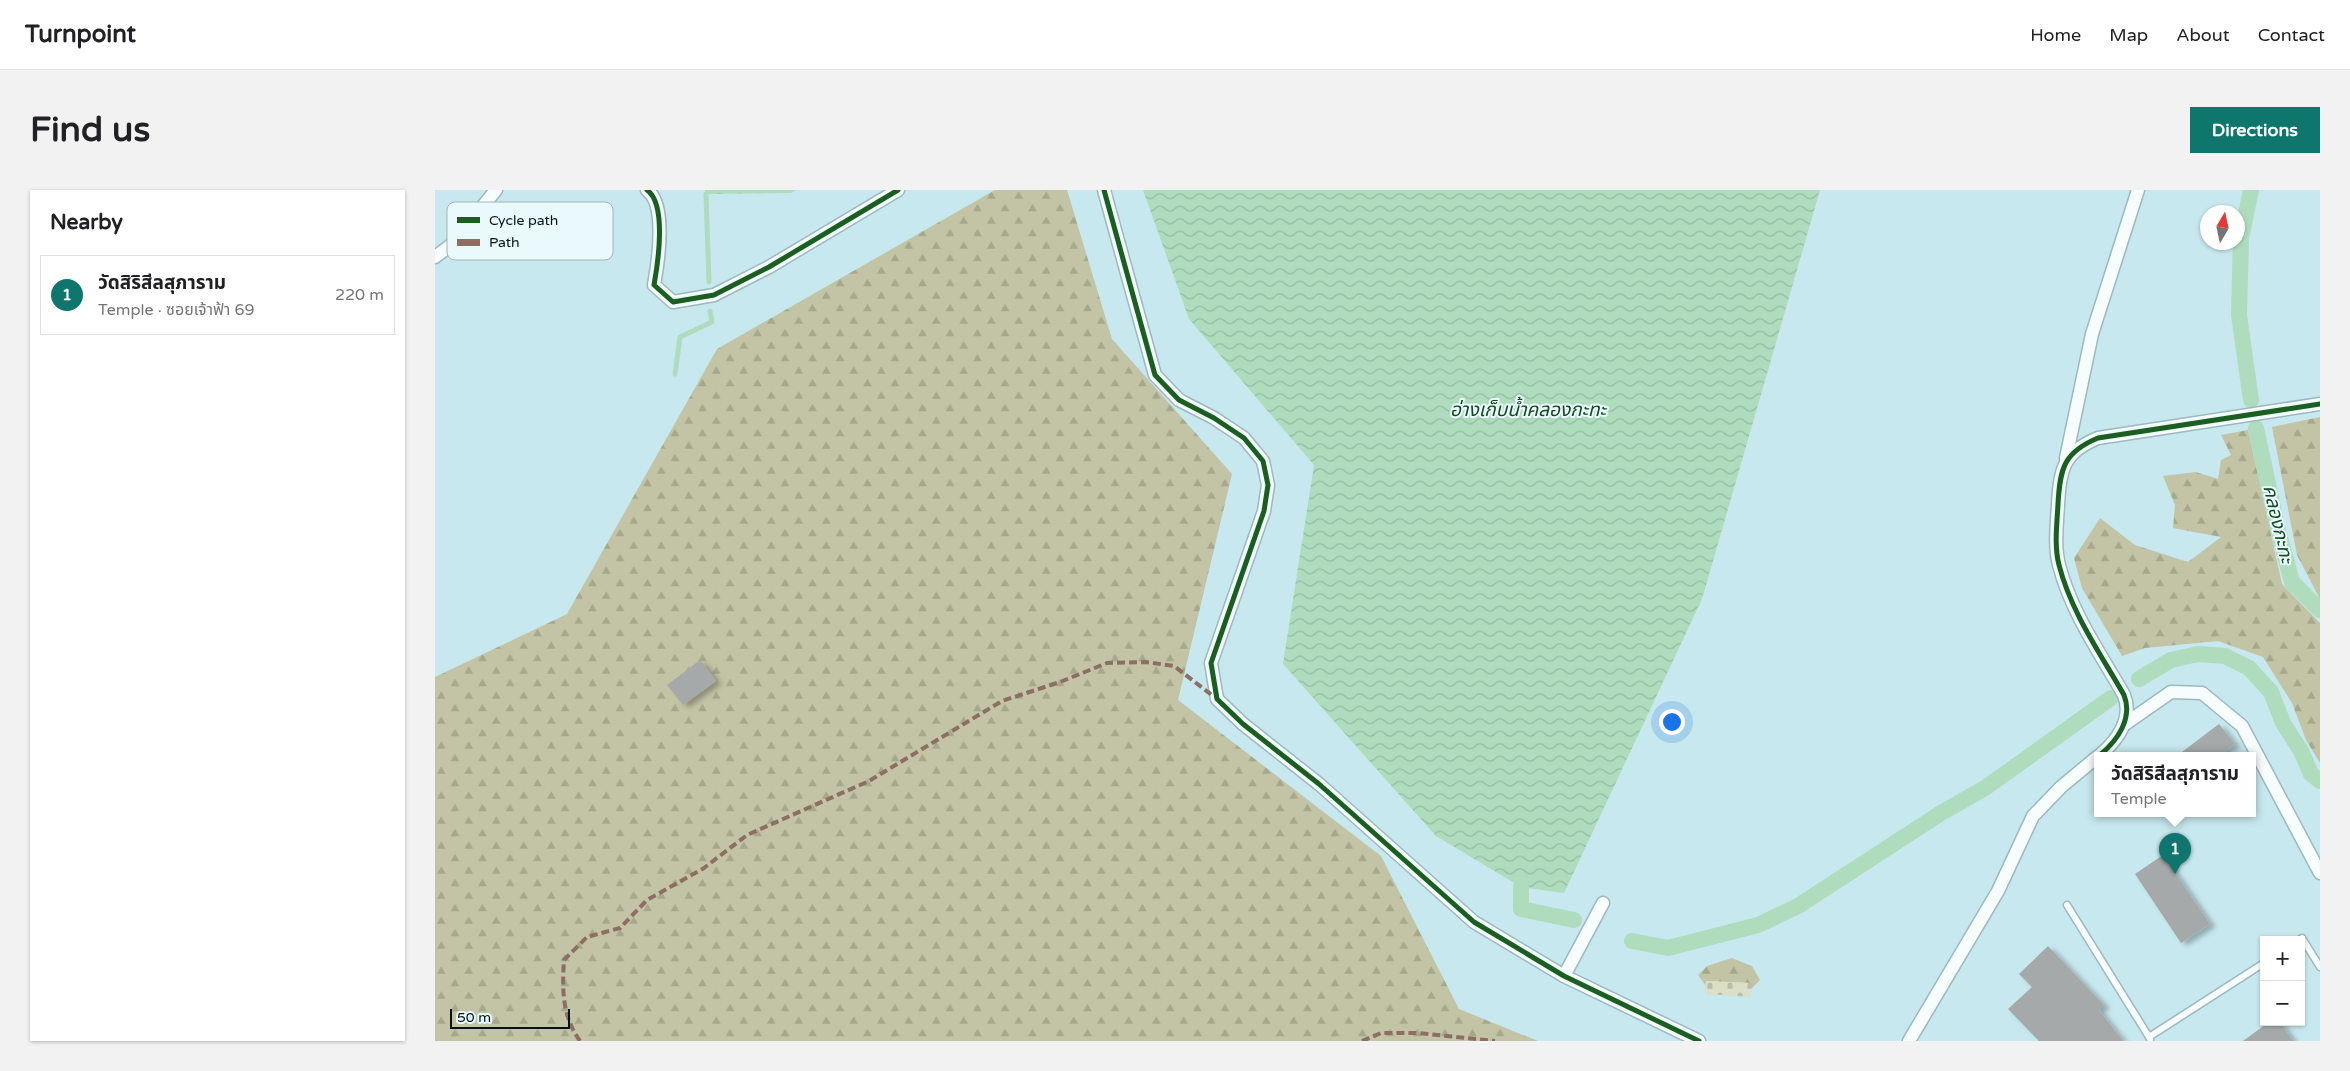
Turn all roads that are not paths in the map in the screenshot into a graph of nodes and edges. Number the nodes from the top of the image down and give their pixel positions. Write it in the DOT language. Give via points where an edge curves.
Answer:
graph roads {
  1 [pos="496,190"];
  2 [pos="647,190"];
  3 [pos="898,190"];
  4 [pos="1104,190"];
  5 [pos="2138,190"];
  6 [pos="486,202"];
  7 [pos="447,248"];
  8 [pos="435,257"];
  9 [pos="2320,404"];
  10 [pos="2066,461"];
  11 [pos="2125,724"];
  12 [pos="2102,752"];
  13 [pos="2256,752"];
  14 [pos="2256,752"];
  15 [pos="2094,760"];
  16 [pos="2320,873"];
  17 [pos="1603,903"];
  18 [pos="2067,905"];
  19 [pos="2305,943"];
  20 [pos="2260,966"];
  21 [pos="2320,967"];
  22 [pos="1564,976"];
  23 [pos="2150,1039"];
  24 [pos="1699,1041"];
  25 [pos="1909,1041"];
  1 -- 6 [label="street"];
  2 -- 3 [label="street" via="652,194 658,213 659,254 654,285 673,302 715,295 769,267"];
  4 -- 22 [label="street" via="1155,375 1179,400 1244,438 1263,461 1268,485 1264,511 1211,663 1217,699 1243,724 1319,784 1474,922"];
  5 -- 10 [label="street" via="2092,334"];
  7 -- 8 [label="street"];
  9 -- 10 [label="street" via="2098,438 2079,446"];
  10 -- 11 [label="street" via="2059,490 2056,539 2059,564 2079,619 2124,695 2128,706"];
  11 -- 12 [label="street"];
  11 -- 14 [label="street" via="2171,692 2202,693 2242,726"];
  13 -- 16 [label="street"];
  15 -- 25 [label="street" via="2033,816 1998,891"];
  17 -- 22 [label="street"];
  18 -- 23 [label="lane"];
  19 -- 21 [label="lane"];
  20 -- 23 [label="lane"];
  22 -- 24 [label="street"];
}
